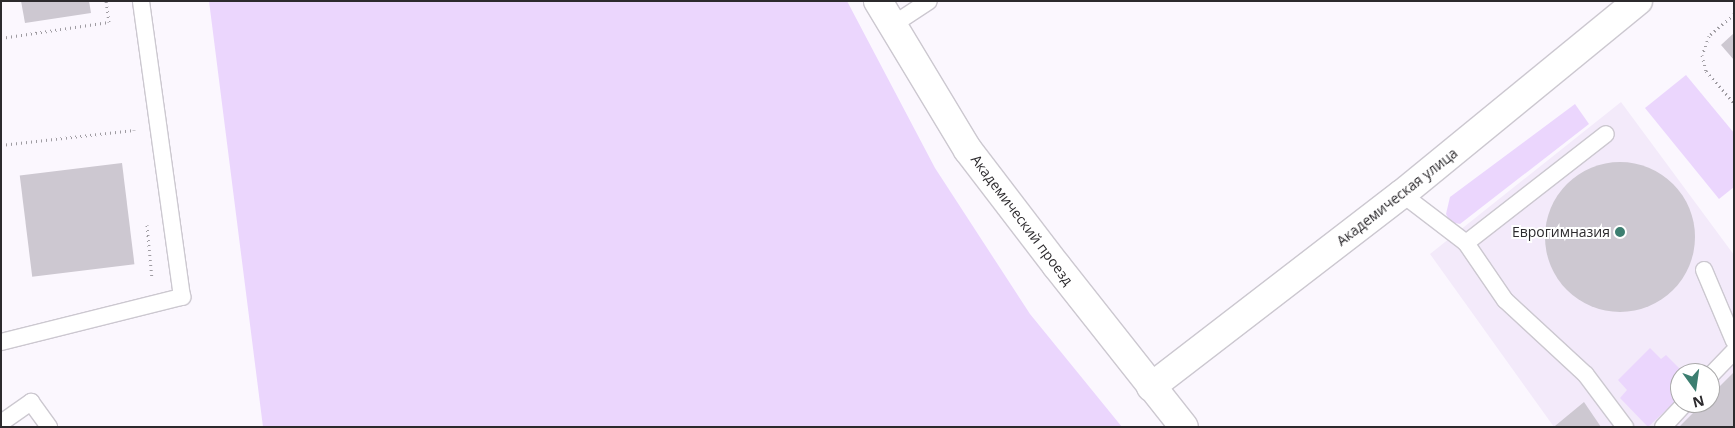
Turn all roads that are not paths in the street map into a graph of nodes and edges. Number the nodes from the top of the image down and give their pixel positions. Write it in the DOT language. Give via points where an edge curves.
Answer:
graph roads {
  1 [pos="141,1"];
  2 [pos="878,1"];
  3 [pos="930,1"];
  4 [pos="1638,1"];
  5 [pos="892,26"];
  6 [pos="1606,134"];
  7 [pos="1402,194"];
  8 [pos="1466,243"];
  9 [pos="1704,270"];
  10 [pos="1734,341"];
  11 [pos="1,342"];
  12 [pos="1734,351"];
  13 [pos="1720,366"];
  14 [pos="1152,387"];
  15 [pos="1676,413"];
  16 [pos="1,423"];
  17 [pos="49,427"];
  18 [pos="1184,427"];
  19 [pos="1625,427"];
  20 [pos="1664,427"];
  1 -- 11 [label="lane" via="182,297"];
  2 -- 5 [label="street, Академический проезд"];
  3 -- 5 [label="lane"];
  4 -- 7 [label="street, Академическая улица"];
  5 -- 14 [label="street, Академический проезд" via="968,150"];
  6 -- 8 [label="lane"];
  7 -- 8 [label="lane"];
  7 -- 14 [label="street, Академическая улица"];
  8 -- 19 [label="lane" via="1505,300 1586,376"];
  9 -- 10 [label="lane"];
  12 -- 13 [label="lane"];
  14 -- 18 [label="street, Академический проезд"];
  15 -- 20 [label="lane"];
  16 -- 17 [label="lane" via="31,402"];
}
